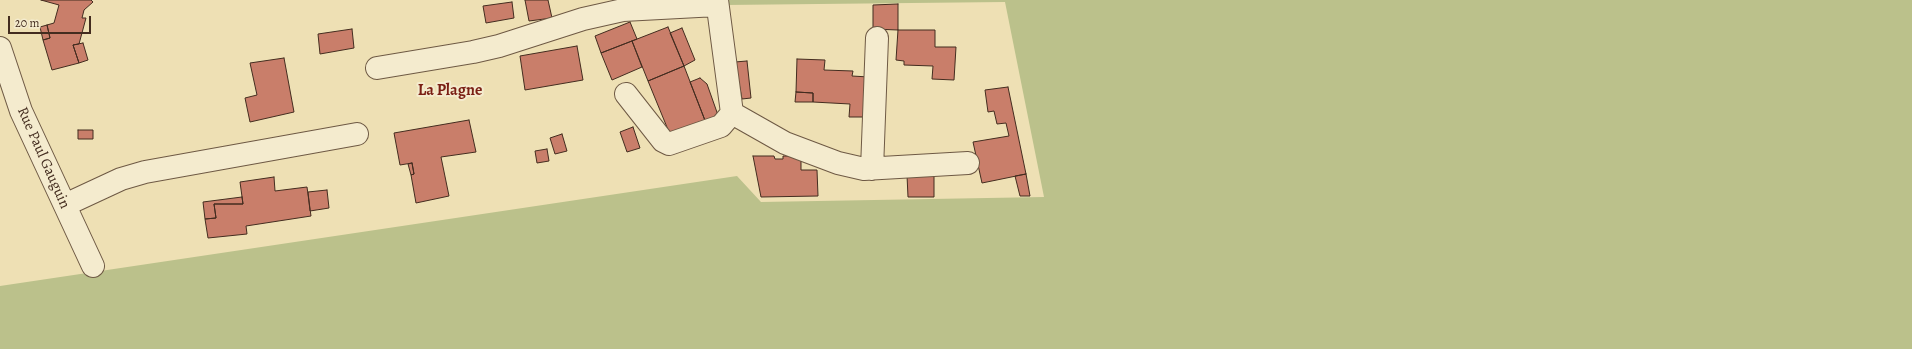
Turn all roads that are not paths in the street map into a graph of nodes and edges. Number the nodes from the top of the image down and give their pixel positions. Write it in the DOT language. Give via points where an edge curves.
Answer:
graph roads {
  1 [pos="717,2"];
  2 [pos="878,38"];
  3 [pos="0,48"];
  4 [pos="377,68"];
  5 [pos="626,94"];
  6 [pos="732,114"];
  7 [pos="357,134"];
  8 [pos="968,163"];
  9 [pos="872,169"];
  10 [pos="65,205"];
  11 [pos="93,266"];
  1 -- 4 [label="street" via="633,8 583,19 499,46"];
  1 -- 6 [label="street"];
  2 -- 9 [label="street"];
  3 -- 10 [label="street, Rue Paul Gauguin" via="21,111"];
  5 -- 6 [label="street" via="669,144 721,126"];
  6 -- 9 [label="street" via="814,156"];
  7 -- 10 [label="street" via="145,172 121,179"];
  8 -- 9 [label="street"];
  10 -- 11 [label="street, Rue Paul Gauguin"];
}
